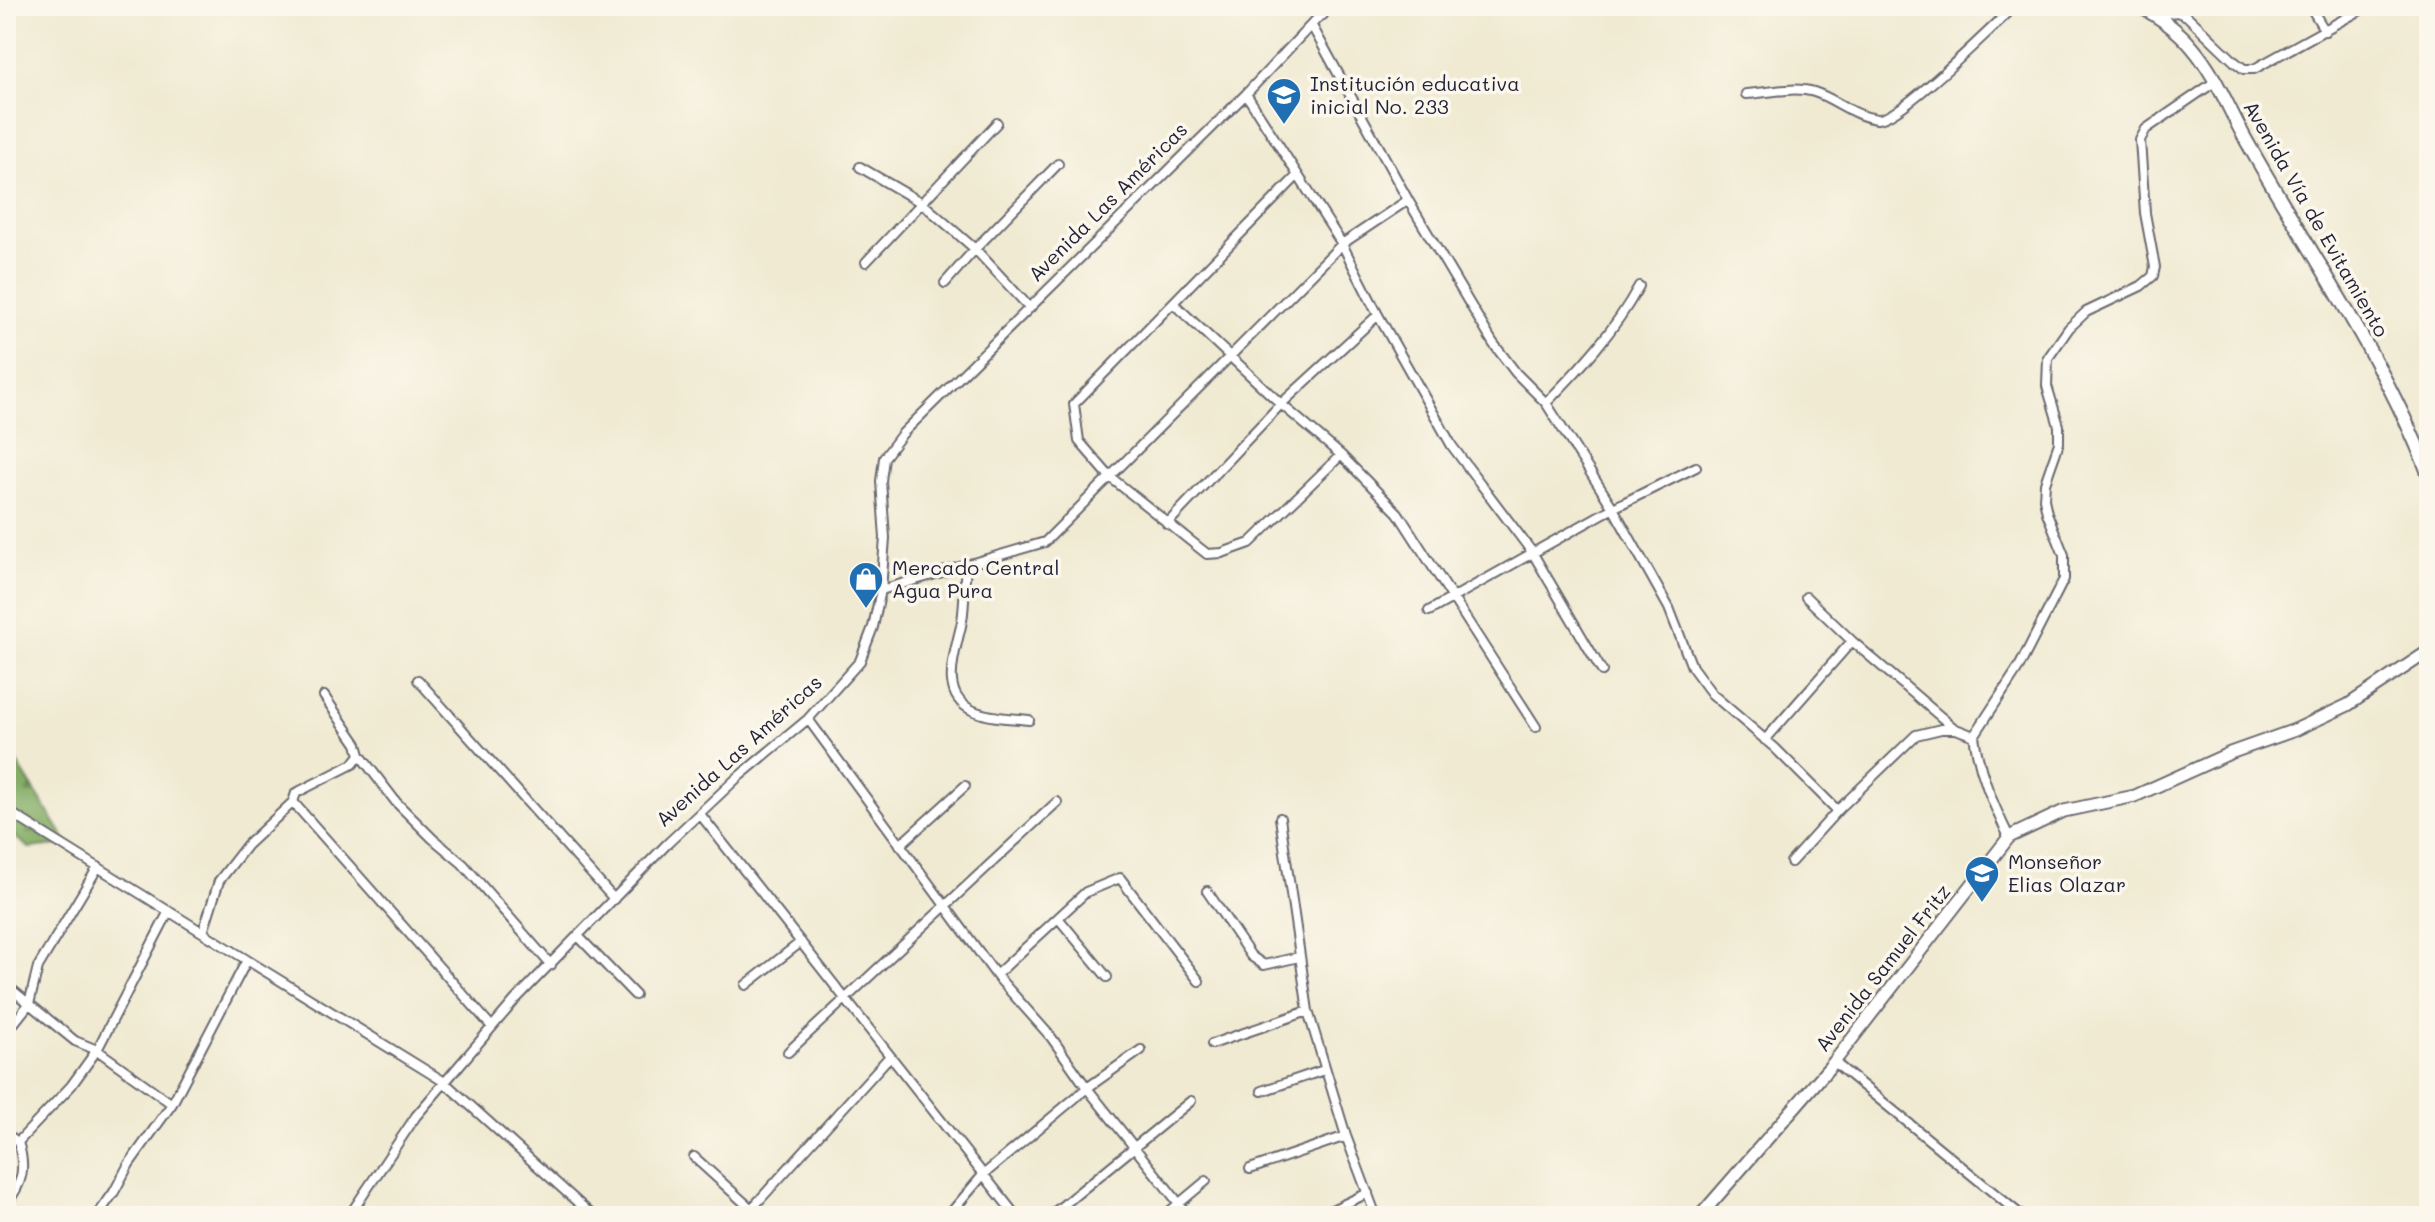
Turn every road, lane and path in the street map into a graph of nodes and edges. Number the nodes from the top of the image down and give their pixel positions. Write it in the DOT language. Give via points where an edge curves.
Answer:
graph roads {
  1 [pos="1305,6"];
  2 [pos="1329,6"];
  3 [pos="2015,6"];
  4 [pos="2139,6"];
  5 [pos="2310,6"];
  6 [pos="2368,6"];
  7 [pos="1323,15"];
  8 [pos="2156,15"];
  9 [pos="1312,26"];
  10 [pos="2325,31"];
  11 [pos="2216,81"];
  12 [pos="1246,94"];
  13 [pos="1746,94"];
  14 [pos="997,123"];
  15 [pos="1058,164"];
  16 [pos="860,167"];
  17 [pos="1297,176"];
  18 [pos="1408,200"];
  19 [pos="922,203"];
  20 [pos="1342,244"];
  21 [pos="975,249"];
  22 [pos="866,262"];
  23 [pos="945,283"];
  24 [pos="1639,286"];
  25 [pos="1173,303"];
  26 [pos="1030,308"];
  27 [pos="1378,315"];
  28 [pos="1230,357"];
  29 [pos="1546,403"];
  30 [pos="1281,404"];
  31 [pos="1341,455"];
  32 [pos="1696,467"];
  33 [pos="2429,474"];
  34 [pos="1110,477"];
  35 [pos="1613,508"];
  36 [pos="1167,524"];
  37 [pos="1532,552"];
  38 [pos="966,565"];
  39 [pos="881,590"];
  40 [pos="1452,597"];
  41 [pos="1806,597"];
  42 [pos="1429,611"];
  43 [pos="1852,641"];
  44 [pos="2429,651"];
  45 [pos="1602,671"];
  46 [pos="418,680"];
  47 [pos="324,696"];
  48 [pos="808,719"];
  49 [pos="1029,720"];
  50 [pos="1536,727"];
  51 [pos="1956,729"];
  52 [pos="1974,736"];
  53 [pos="1765,740"];
  54 [pos="360,755"];
  55 [pos="965,786"];
  56 [pos="293,802"];
  57 [pos="1057,802"];
  58 [pos="1839,809"];
  59 [pos="6,810"];
  60 [pos="700,814"];
  61 [pos="1280,818"];
  62 [pos="2009,837"];
  63 [pos="900,845"];
  64 [pos="1791,862"];
  65 [pos="98,867"];
  66 [pos="1207,891"];
  67 [pos="614,899"];
  68 [pos="945,906"];
  69 [pos="169,911"];
  70 [pos="1059,919"];
  71 [pos="203,932"];
  72 [pos="578,936"];
  73 [pos="801,942"];
  74 [pos="1299,957"];
  75 [pos="247,960"];
  76 [pos="551,965"];
  77 [pos="996,975"];
  78 [pos="1107,977"];
  79 [pos="1199,981"];
  80 [pos="6,985"];
  81 [pos="746,985"];
  82 [pos="635,995"];
  83 [pos="845,997"];
  84 [pos="29,1004"];
  85 [pos="1308,1011"];
  86 [pos="492,1027"];
  87 [pos="6,1033"];
  88 [pos="1212,1044"];
  89 [pos="97,1050"];
  90 [pos="1141,1050"];
  91 [pos="788,1052"];
  92 [pos="890,1056"];
  93 [pos="1834,1062"];
  94 [pos="1324,1070"];
  95 [pos="443,1081"];
  96 [pos="1087,1088"];
  97 [pos="1262,1091"];
  98 [pos="1191,1101"];
  99 [pos="172,1104"];
  100 [pos="6,1134"];
  101 [pos="1346,1136"];
  102 [pos="18,1142"];
  103 [pos="1134,1147"];
  104 [pos="694,1157"];
  105 [pos="1250,1169"];
  106 [pos="983,1175"];
  107 [pos="1206,1181"];
  108 [pos="1368,1193"];
  109 [pos="6,1204"];
  110 [pos="1179,1204"];
  111 [pos="752,1214"];
  112 [pos="97,1216"];
  113 [pos="349,1216"];
  114 [pos="593,1216"];
  115 [pos="948,1216"];
  116 [pos="1016,1216"];
  117 [pos="1050,1216"];
  118 [pos="1164,1216"];
  119 [pos="1189,1216"];
  120 [pos="1319,1216"];
  121 [pos="1376,1216"];
  122 [pos="1700,1216"];
  123 [pos="2022,1216"];
  1 -- 7 [label="street"];
  2 -- 7 [label="street, Avenida Las Américas"];
  3 -- 13 [label="street" via="1912,101 1881,120 1858,115 1811,91"];
  4 -- 8 [label="main road, Avenida Vía de Evitamiento"];
  5 -- 10 [label="street"];
  6 -- 10 [label="street"];
  7 -- 9 [label="street, Avenida Las Américas"];
  8 -- 10 [label="street" via="2187,16 2244,69 2254,69"];
  8 -- 11 [label="main road, Avenida Vía de Evitamiento" via="2192,46"];
  9 -- 12 [label="street, Avenida Las Américas"];
  9 -- 18 [label="street"];
  11 -- 33 [label="main road, Avenida Vía de Evitamiento" via="2403,411"];
  11 -- 52 [label="street" via="2146,129 2140,140 2153,276 2086,312 2048,358 2047,386 2059,443 2044,499 2064,555 2064,579 2019,667"];
  12 -- 17 [label="street"];
  12 -- 26 [label="street, Avenida Las Américas"];
  14 -- 19 [label="street"];
  15 -- 21 [label="street"];
  16 -- 19 [label="street"];
  17 -- 20 [label="street"];
  17 -- 25 [label="street"];
  18 -- 20 [label="street"];
  18 -- 29 [label="street" via="1493,343"];
  19 -- 21 [label="street"];
  19 -- 22 [label="street"];
  20 -- 27 [label="street"];
  20 -- 28 [label="street"];
  21 -- 23 [label="street"];
  21 -- 26 [label="street"];
  24 -- 29 [label="street" via="1598,348"];
  25 -- 28 [label="street"];
  25 -- 34 [label="street" via="1074,404 1079,441"];
  26 -- 39 [label="street, Avenida Las Américas" via="884,458"];
  27 -- 30 [label="street"];
  27 -- 37 [label="street" via="1452,446"];
  28 -- 30 [label="street"];
  28 -- 34 [label="street"];
  29 -- 35 [label="street"];
  30 -- 31 [label="street"];
  30 -- 36 [label="street"];
  31 -- 36 [label="street" via="1244,546 1207,554"];
  31 -- 40 [label="street" via="1398,513"];
  32 -- 35 [label="street"];
  34 -- 36 [label="street"];
  34 -- 38 [label="street" via="1045,542"];
  35 -- 37 [label="street"];
  35 -- 53 [label="street" via="1669,608 1692,667 1712,694"];
  37 -- 40 [label="street"];
  37 -- 45 [label="street"];
  38 -- 39 [label="street"];
  38 -- 49 [label="street" via="962,622 952,659 957,695 971,710"];
  39 -- 48 [label="street, Avenida Las Américas" via="860,661"];
  40 -- 42 [label="street"];
  40 -- 50 [label="street"];
  41 -- 43 [label="street"];
  43 -- 51 [label="street"];
  43 -- 53 [label="street"];
  44 -- 62 [label="street, Avenida Samuel Fritz" via="2348,705 2295,730 2135,796 2064,811"];
  46 -- 67 [label="street"];
  47 -- 54 [label="street"];
  48 -- 60 [label="street, Avenida Las Américas"];
  48 -- 63 [label="street"];
  51 -- 52 [label="street"];
  51 -- 58 [label="street" via="1916,735"];
  52 -- 62 [label="street" via="1978,763"];
  53 -- 58 [label="street"];
  54 -- 56 [label="street" via="353,764 296,793"];
  54 -- 76 [label="street" via="396,802 463,864"];
  55 -- 63 [label="street"];
  56 -- 71 [label="street" via="247,845 219,881"];
  56 -- 86 [label="street"];
  57 -- 68 [label="street"];
  58 -- 64 [label="street"];
  59 -- 65 [label="street"];
  60 -- 67 [label="street, Avenida Las Américas"];
  60 -- 73 [label="street"];
  61 -- 74 [label="street"];
  62 -- 93 [label="street, Avenida Samuel Fritz"];
  63 -- 68 [label="street"];
  65 -- 69 [label="street"];
  65 -- 84 [label="street" via="38,967"];
  66 -- 74 [label="street" via="1251,956 1264,965"];
  67 -- 72 [label="street, Avenida Las Américas"];
  68 -- 77 [label="street"];
  68 -- 83 [label="street"];
  69 -- 71 [label="street"];
  69 -- 89 [label="street"];
  70 -- 77 [label="street"];
  70 -- 78 [label="street"];
  70 -- 79 [label="street" via="1086,892 1120,878"];
  71 -- 75 [label="street"];
  72 -- 76 [label="street, Avenida Las Américas"];
  72 -- 82 [label="street"];
  73 -- 81 [label="street"];
  73 -- 83 [label="street"];
  74 -- 85 [label="street"];
  75 -- 95 [label="street"];
  75 -- 99 [label="street"];
  76 -- 86 [label="street, Avenida Las Américas"];
  77 -- 96 [label="street"];
  80 -- 84 [label="street"];
  83 -- 91 [label="street"];
  83 -- 92 [label="street"];
  84 -- 87 [label="street"];
  84 -- 89 [label="street" via="75,1041"];
  85 -- 88 [label="street"];
  85 -- 94 [label="street"];
  86 -- 95 [label="street, Avenida Las Américas"];
  89 -- 99 [label="street"];
  89 -- 102 [label="street"];
  90 -- 96 [label="street"];
  92 -- 106 [label="street"];
  92 -- 111 [label="street"];
  93 -- 122 [label="street, Avenida Samuel Fritz"];
  93 -- 123 [label="street"];
  94 -- 97 [label="street"];
  94 -- 101 [label="street"];
  95 -- 113 [label="street, Avenida Las Américas"];
  95 -- 114 [label="street"];
  96 -- 103 [label="street"];
  96 -- 106 [label="street"];
  98 -- 103 [label="street"];
  99 -- 112 [label="street"];
  100 -- 102 [label="street"];
  101 -- 105 [label="street"];
  101 -- 108 [label="street"];
  102 -- 109 [label="street" via="24,1173"];
  103 -- 110 [label="street"];
  103 -- 117 [label="street"];
  104 -- 111 [label="street"];
  106 -- 115 [label="street"];
  106 -- 116 [label="street"];
  107 -- 110 [label="street"];
  108 -- 120 [label="street"];
  108 -- 121 [label="street"];
  110 -- 118 [label="street"];
  110 -- 119 [label="street"];
}
